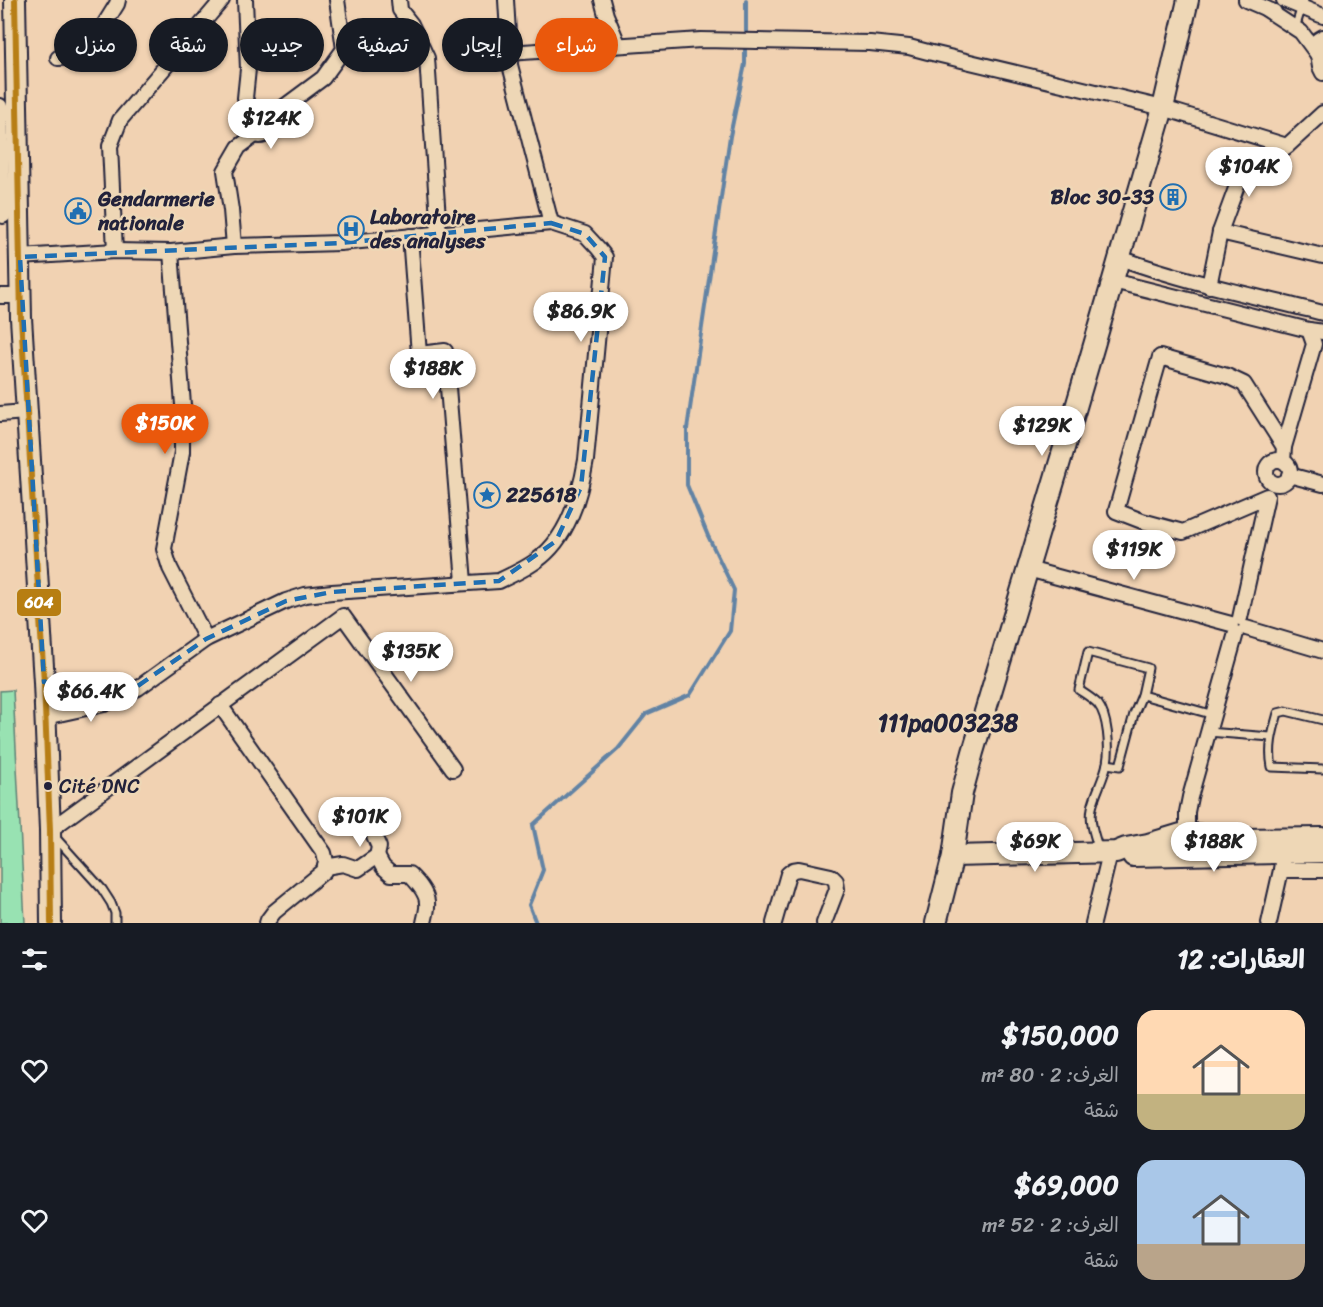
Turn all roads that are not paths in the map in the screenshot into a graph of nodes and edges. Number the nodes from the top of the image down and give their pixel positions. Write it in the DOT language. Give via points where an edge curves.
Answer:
graph roads {
  1 [pos="15,0"];
  2 [pos="118,0"];
  3 [pos="222,0"];
  4 [pos="244,0"];
  5 [pos="337,0"];
  6 [pos="399,0"];
  7 [pos="506,0"];
  8 [pos="602,0"];
  9 [pos="1188,0"];
  10 [pos="1245,0"];
  11 [pos="1284,0"];
  12 [pos="1303,4"];
  13 [pos="1266,9"];
  14 [pos="1323,16"];
  15 [pos="108,18"];
  16 [pos="507,18"];
  17 [pos="607,18"];
  18 [pos="1297,22"];
  19 [pos="1323,35"];
  20 [pos="618,44"];
  21 [pos="1318,55"];
  22 [pos="512,72"];
  23 [pos="1323,73"];
  24 [pos="0,106"];
  25 [pos="1163,108"];
  26 [pos="1323,113"];
  27 [pos="258,126"];
  28 [pos="1287,146"];
  29 [pos="7,216"];
  30 [pos="551,223"];
  31 [pos="1220,232"];
  32 [pos="439,233"];
  33 [pos="410,237"];
  34 [pos="234,246"];
  35 [pos="115,252"];
  36 [pos="171,252"];
  37 [pos="1323,256"];
  38 [pos="20,257"];
  39 [pos="1120,258"];
  40 [pos="1113,281"];
  41 [pos="1209,286"];
  42 [pos="0,296"];
  43 [pos="21,296"];
  44 [pos="1323,313"];
  45 [pos="1316,331"];
  46 [pos="26,412"];
  47 [pos="0,414"];
  48 [pos="1284,454"];
  49 [pos="1289,475"];
  50 [pos="1273,483"];
  51 [pos="1323,484"];
  52 [pos="1267,496"];
  53 [pos="1028,569"];
  54 [pos="464,582"];
  55 [pos="1238,626"];
  56 [pos="206,639"];
  57 [pos="1323,651"];
  58 [pos="44,682"];
  59 [pos="126,694"];
  60 [pos="1142,695"];
  61 [pos="220,705"];
  62 [pos="1214,715"];
  63 [pos="45,717"];
  64 [pos="1323,720"];
  65 [pos="1209,732"];
  66 [pos="1271,736"];
  67 [pos="1107,764"];
  68 [pos="453,769"];
  69 [pos="1323,769"];
  70 [pos="378,819"];
  71 [pos="50,830"];
  72 [pos="1323,838"];
  73 [pos="1181,840"];
  74 [pos="1323,852"];
  75 [pos="1109,853"];
  76 [pos="1283,854"];
  77 [pos="377,856"];
  78 [pos="952,856"];
  79 [pos="325,867"];
  80 [pos="1323,870"];
  81 [pos="51,923"];
  82 [pos="115,923"];
  83 [pos="267,923"];
  84 [pos="424,923"];
  85 [pos="774,923"];
  86 [pos="824,923"];
  87 [pos="936,923"];
  88 [pos="1093,923"];
  89 [pos="1269,923"];
  1 -- 29 [label="street"];
  2 -- 15 [label="street"];
  3 -- 35 [label="street" via="120,120 110,146"];
  4 -- 27 [label="street" via="248,69 245,98"];
  5 -- 27 [label="street" via="344,49 323,78"];
  6 -- 32 [label="street" via="400,10 427,58"];
  7 -- 16 [label="street"];
  8 -- 17 [label="street"];
  9 -- 25 [label="street"];
  10 -- 13 [label="street"];
  11 -- 12 [label="street"];
  12 -- 14 [label="street"];
  12 -- 18 [label="lane"];
  13 -- 18 [label="street"];
  13 -- 21 [label="street" via="1301,32"];
  18 -- 19 [label="street"];
  19 -- 21 [label="street" via="1318,40"];
  20 -- 25 [label="street" via="701,40 870,43 909,48"];
  21 -- 23 [label="street"];
  22 -- 30 [label="street"];
  24 -- 29 [label="street"];
  25 -- 28 [label="street"];
  25 -- 39 [label="street"];
  26 -- 28 [label="street"];
  27 -- 34 [label="street" via="225,171"];
  28 -- 31 [label="street" via="1238,183"];
  29 -- 38 [label="street"];
  30 -- 32 [label="street"];
  30 -- 54 [label="street" via="585,234 605,257 581,486 569,520 538,560 499,581"];
  31 -- 37 [label="street"];
  31 -- 41 [label="street"];
  32 -- 33 [label="street"];
  33 -- 34 [label="street"];
  33 -- 54 [label="street" via="419,354 445,351"];
  34 -- 36 [label="street"];
  35 -- 36 [label="street"];
  35 -- 38 [label="street"];
  36 -- 56 [label="street" via="183,405 182,452 164,549"];
  38 -- 43 [label="street"];
  39 -- 40 [label="street"];
  39 -- 41 [label="street"];
  40 -- 45 [label="street"];
  40 -- 53 [label="street"];
  41 -- 44 [label="street"];
  42 -- 43 [label="street"];
  43 -- 46 [label="street"];
  45 -- 48 [label="street"];
  46 -- 47 [label="street"];
  46 -- 58 [label="street"];
  48 -- 49 [label="street"];
  48 -- 50 [label="street" via="1266,467 1267,478"];
  48 -- 52 [label="street" via="1244,384 1160,357 1116,511 1183,531"];
  49 -- 50 [label="street" via="1281,484"];
  49 -- 51 [label="street"];
  50 -- 52 [label="street"];
  52 -- 55 [label="street"];
  53 -- 55 [label="street"];
  53 -- 78 [label="street" via="967,773"];
  54 -- 56 [label="street" via="305,595"];
  55 -- 57 [label="street"];
  55 -- 62 [label="street"];
  56 -- 59 [label="street"];
  58 -- 59 [label="street" via="104,687"];
  58 -- 63 [label="street"];
  59 -- 63 [label="street" via="104,704"];
  60 -- 62 [label="lane"];
  60 -- 67 [label="lane" via="1120,766"];
  60 -- 67 [label="lane" via="1148,668 1088,652 1079,690 1099,705 1105,719"];
  61 -- 68 [label="street" via="343,616"];
  61 -- 71 [label="street"];
  61 -- 79 [label="street" via="324,853"];
  62 -- 65 [label="street"];
  63 -- 71 [label="street"];
  64 -- 66 [label="lane" via="1286,711 1278,713"];
  65 -- 66 [label="lane"];
  65 -- 73 [label="street"];
  66 -- 69 [label="lane" via="1272,766"];
  67 -- 75 [label="lane" via="1091,809 1092,824"];
  70 -- 77 [label="street" via="372,831 379,847"];
  71 -- 81 [label="street"];
  71 -- 82 [label="lane" via="102,889 115,913"];
  72 -- 76 [label="street"];
  73 -- 75 [label="street" via="1127,856"];
  73 -- 76 [label="street" via="1240,839"];
  73 -- 76 [label="street" via="1199,844 1197,854"];
  74 -- 76 [label="street"];
  75 -- 78 [label="street"];
  75 -- 88 [label="street"];
  76 -- 80 [label="street"];
  76 -- 89 [label="street"];
  77 -- 79 [label="street" via="358,869 344,864"];
  77 -- 84 [label="street" via="391,874 409,874 417,882 428,902"];
  78 -- 87 [label="street"];
  79 -- 83 [label="street" via="274,912"];
  85 -- 86 [label="street" via="788,874 800,869 831,876 836,881 837,889"];
}
